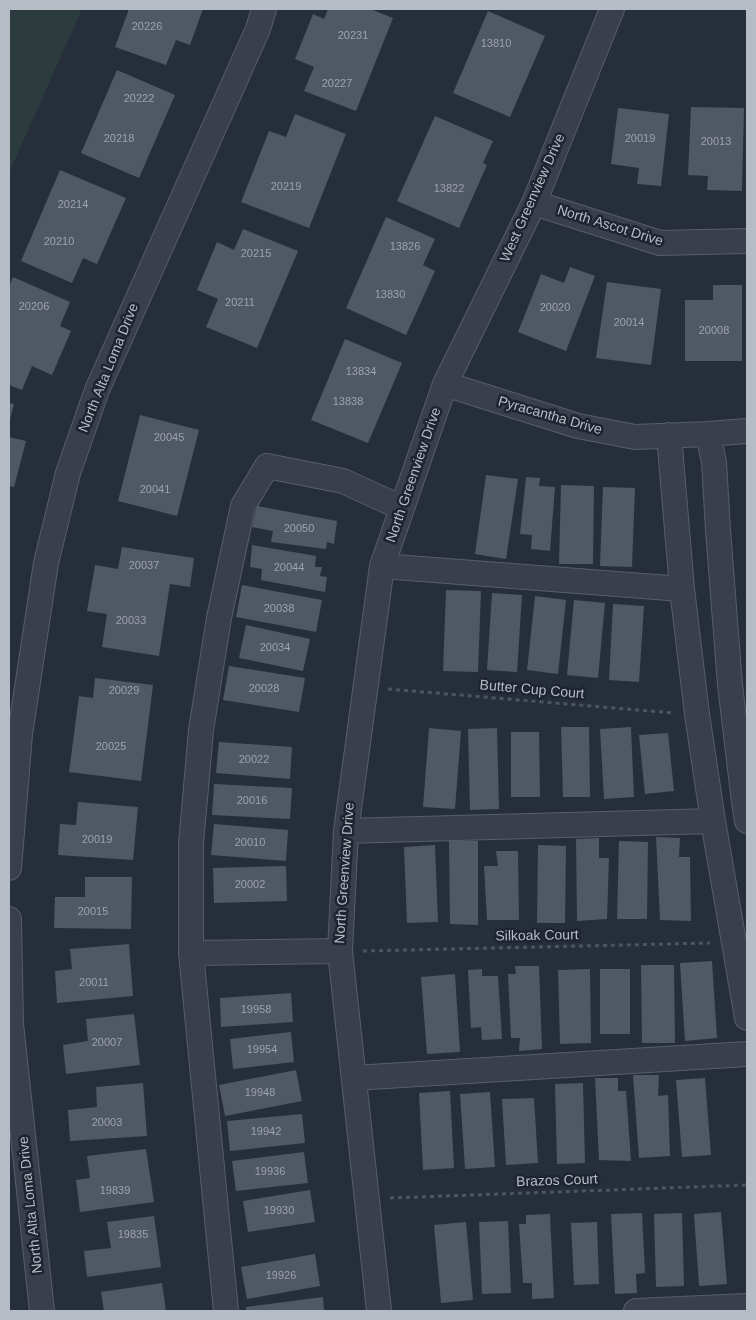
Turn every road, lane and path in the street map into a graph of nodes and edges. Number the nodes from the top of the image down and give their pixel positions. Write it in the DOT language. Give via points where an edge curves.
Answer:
graph roads {
  1 [pos="264,9"];
  2 [pos="612,9"];
  3 [pos="534,203"];
  4 [pos="747,241"];
  5 [pos="445,384"];
  6 [pos="747,431"];
  7 [pos="708,434"];
  8 [pos="669,435"];
  9 [pos="402,508"];
  10 [pos="382,566"];
  11 [pos="682,589"];
  12 [pos="365,687"];
  13 [pos="697,714"];
  14 [pos="714,821"];
  15 [pos="747,821"];
  16 [pos="346,831"];
  17 [pos="9,868"];
  18 [pos="9,919"];
  19 [pos="734,943"];
  20 [pos="340,951"];
  21 [pos="191,953"];
  22 [pos="747,1018"];
  23 [pos="747,1054"];
  24 [pos="354,1078"];
  25 [pos="747,1185"];
  26 [pos="367,1198"];
  27 [pos="747,1306"];
  28 [pos="42,1311"];
  29 [pos="226,1311"];
  30 [pos="379,1311"];
  31 [pos="636,1311"];
  1 -- 17 [label="street, North Alta Loma Drive" via="258,29 97,390 68,473 46,563 20,734"];
  2 -- 3 [label="street, West Greenview Drive"];
  3 -- 4 [label="street, North Ascot Drive" via="660,243"];
  3 -- 5 [label="street, West Greenview Drive"];
  5 -- 8 [label="street, Pyracantha Drive" via="578,426 635,437"];
  5 -- 9 [label="street, North Greenview Drive"];
  6 -- 7 [label="street, Pyracantha Drive"];
  7 -- 8 [label="street, Pyracantha Drive"];
  7 -- 15 [label="street" via="714,462 730,685"];
  8 -- 11 [label="street"];
  9 -- 10 [label="street, North Greenview Drive"];
  9 -- 21 [label="street" via="343,481 267,466 243,506 219,618 201,730 191,844"];
  10 -- 11 [label="street"];
  10 -- 12 [label="street, North Greenview Drive"];
  11 -- 13 [label="street"];
  12 -- 13 [label="path, Butter Cup Court"];
  12 -- 16 [label="street, North Greenview Drive"];
  13 -- 14 [label="street"];
  14 -- 16 [label="street"];
  14 -- 19 [label="street"];
  16 -- 20 [label="street, North Greenview Drive"];
  18 -- 28 [label="street, North Alta Loma Drive" via="11,1024"];
  19 -- 20 [label="path, Silkoak Court"];
  19 -- 22 [label="street"];
  20 -- 21 [label="street"];
  20 -- 24 [label="street, North Greenview Drive"];
  21 -- 29 [label="street"];
  23 -- 24 [label="street"];
  24 -- 26 [label="street, North Greenview Drive"];
  25 -- 26 [label="path, Brazos Court"];
  26 -- 30 [label="street, North Greenview Drive"];
  27 -- 31 [label="street"];
}
